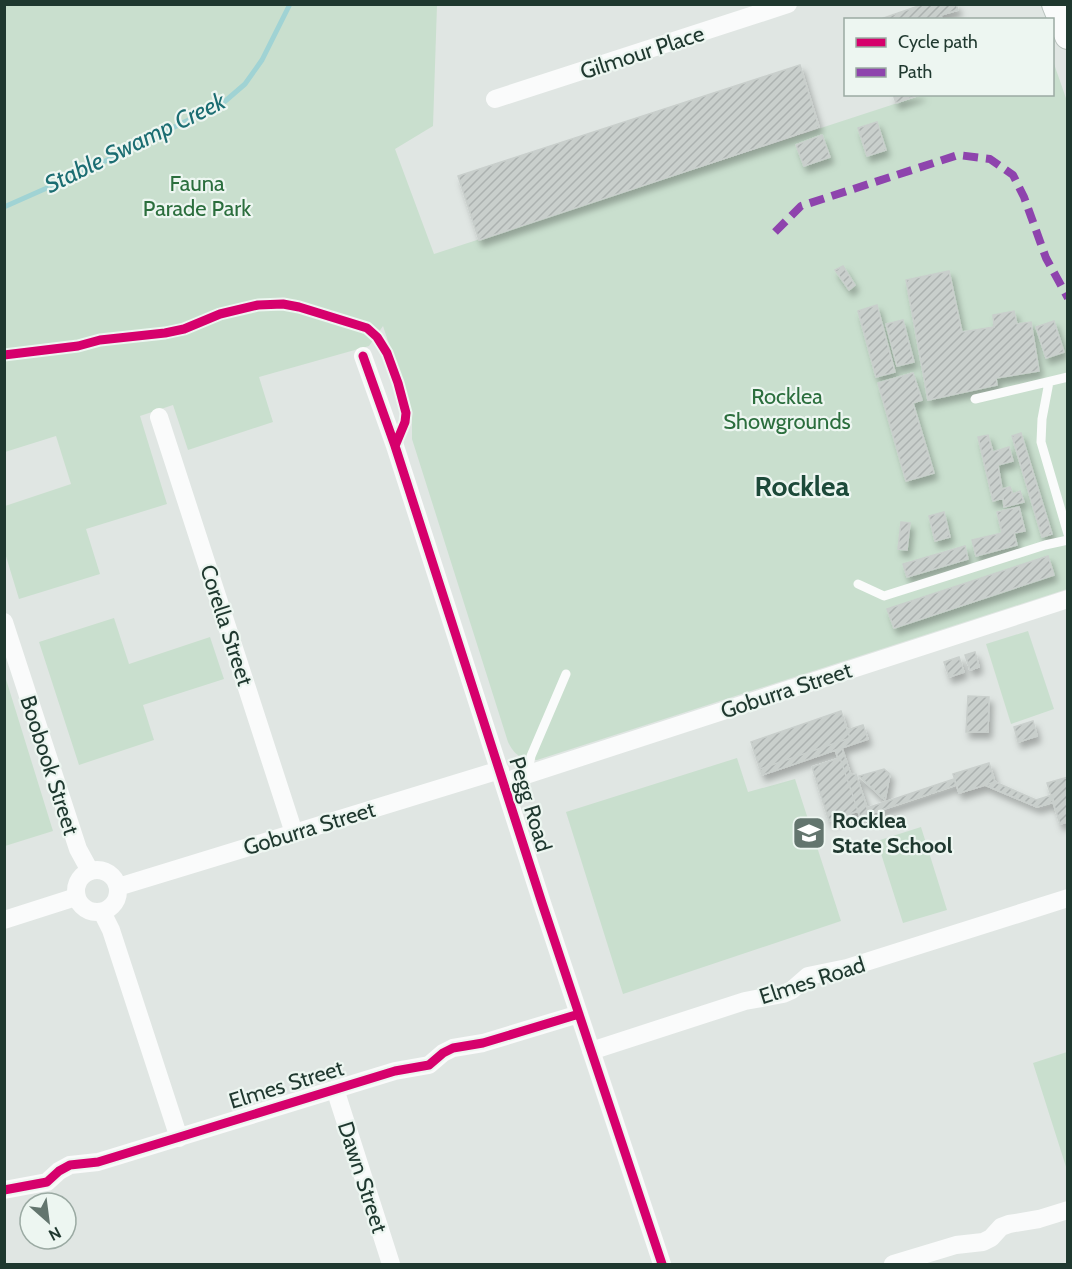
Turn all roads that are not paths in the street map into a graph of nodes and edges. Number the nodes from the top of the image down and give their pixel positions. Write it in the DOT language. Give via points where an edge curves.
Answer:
graph roads {
  1 [pos="788,4"];
  2 [pos="1055,4"];
  3 [pos="1068,36"];
  4 [pos="495,99"];
  5 [pos="363,356"];
  6 [pos="1068,377"];
  7 [pos="1049,382"];
  8 [pos="975,399"];
  9 [pos="159,417"];
  10 [pos="1068,534"];
  11 [pos="1068,540"];
  12 [pos="858,584"];
  13 [pos="1068,599"];
  14 [pos="4,622"];
  15 [pos="566,674"];
  16 [pos="526,775"];
  17 [pos="502,776"];
  18 [pos="294,833"];
  19 [pos="90,871"];
  20 [pos="118,887"];
  21 [pos="76,897"];
  22 [pos="1068,898"];
  23 [pos="102,912"];
  24 [pos="4,920"];
  25 [pos="579,1014"];
  26 [pos="591,1051"];
  27 [pos="335,1089"];
  28 [pos="179,1138"];
  29 [pos="4,1190"];
  30 [pos="1068,1210"];
  31 [pos="391,1264"];
  32 [pos="662,1264"];
  33 [pos="893,1264"];
  1 -- 4 [label="street, Gilmour Place"];
  2 -- 3 [label="street"];
  5 -- 17 [label="street, Pegg Road"];
  6 -- 7 [label="lane"];
  7 -- 8 [label="lane"];
  7 -- 10 [label="lane" via="1041,442"];
  9 -- 18 [label="street, Corella Street"];
  11 -- 12 [label="lane" via="884,596"];
  13 -- 16 [label="street, Goburra Street"];
  14 -- 19 [label="street, Boobook Street" via="78,849"];
  15 -- 16 [label="lane"];
  16 -- 17 [label="street, Goburra Street"];
  17 -- 18 [label="street, Goburra Street"];
  17 -- 25 [label="street, Pegg Road"];
  18 -- 20 [label="street, Goburra Street"];
  19 -- 20 [label="street" via="110,874"];
  19 -- 21 [label="street" via="79,879"];
  20 -- 23 [label="street" via="117,900"];
  21 -- 23 [label="street" via="89,911"];
  21 -- 24 [label="street"];
  22 -- 26 [label="street, Elmes Road" via="847,968 808,976 783,994 745,1001"];
  23 -- 28 [label="street"];
  25 -- 26 [label="street, Pegg Road"];
  25 -- 27 [label="street, Elmes Street" via="453,1048 429,1065"];
  26 -- 32 [label="street, Pegg Road"];
  27 -- 28 [label="street, Elmes Street"];
  27 -- 31 [label="street, Dawn Street"];
  28 -- 29 [label="street, Elmes Street" via="98,1162 70,1164 40,1184"];
  30 -- 33 [label="street" via="1005,1225 983,1242 957,1245"];
}
